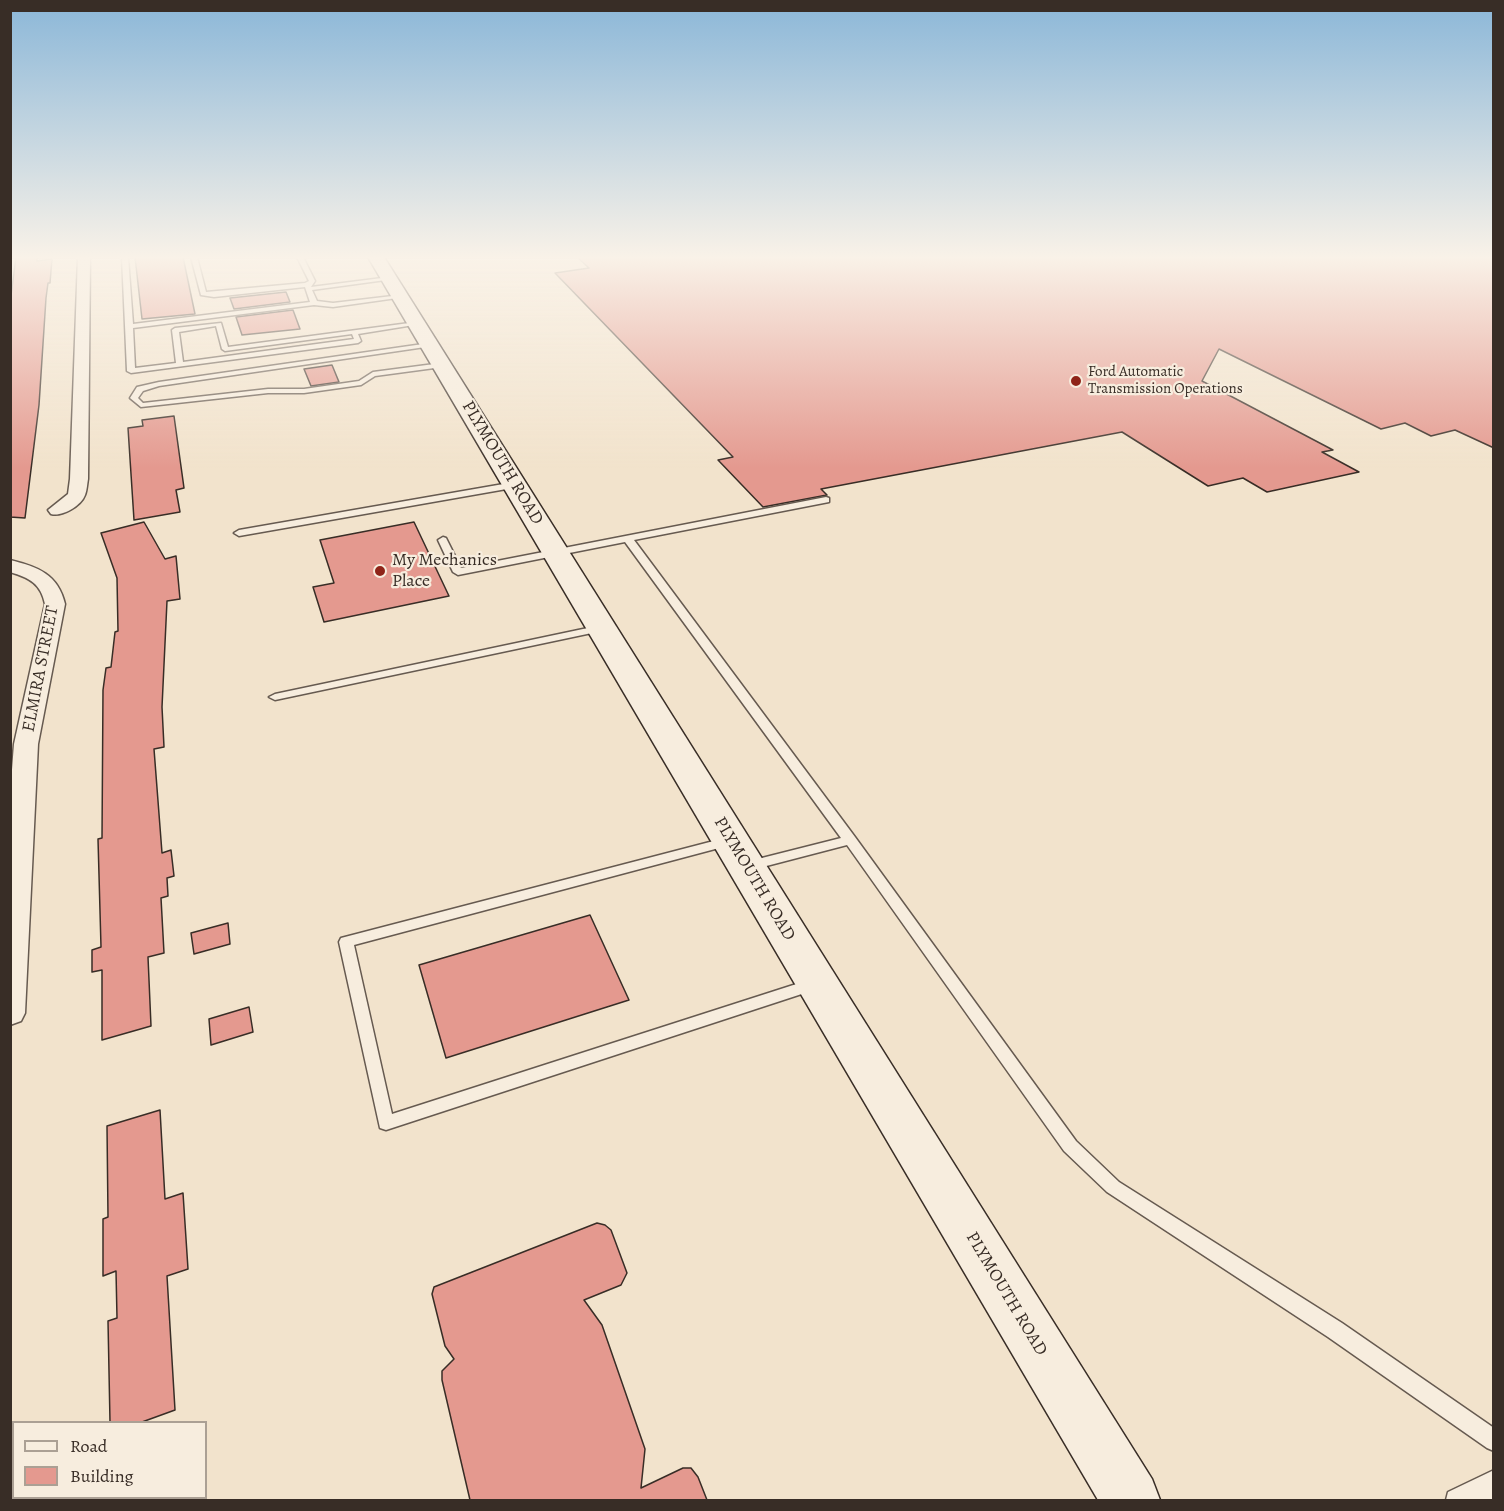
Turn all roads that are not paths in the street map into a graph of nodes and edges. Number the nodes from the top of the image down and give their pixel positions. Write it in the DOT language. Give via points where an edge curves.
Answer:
graph roads {
  1 [pos="82,328"];
  2 [pos="130,328"];
  3 [pos="193,328"];
  4 [pos="220,328"];
  5 [pos="419,328"];
  6 [pos="354,332"];
  7 [pos="430,345"];
  8 [pos="180,365"];
  9 [pos="515,485"];
  10 [pos="826,500"];
  11 [pos="57,510"];
  12 [pos="239,533"];
  13 [pos="628,539"];
  14 [pos="443,540"];
  15 [pos="556,553"];
  16 [pos="10,566"];
  17 [pos="602,628"];
  18 [pos="275,697"];
  19 [pos="730,840"];
  20 [pos="850,840"];
  21 [pos="746,866"];
  22 [pos="817,984"];
  23 [pos="10,1013"];
  24 [pos="1494,1441"];
  25 [pos="1489,1489"];
  26 [pos="1131,1500"];
  27 [pos="1456,1500"];
  1 -- 11 [label="street" via="79,479 76,496"];
  2 -- 8 [label="lane" via="131,371"];
  3 -- 8 [label="lane" via="175,330"];
  4 -- 6 [label="lane" via="225,349"];
  5 -- 7 [label="main road, PLYMOUTH ROAD"];
  6 -- 7 [label="lane"];
  6 -- 8 [label="lane" via="358,340"];
  7 -- 7 [label="lane" via="159,384 140,389 134,398 141,405 158,405 361,383"];
  7 -- 9 [label="main road, PLYMOUTH ROAD"];
  9 -- 12 [label="lane"];
  9 -- 15 [label="main road, PLYMOUTH ROAD"];
  10 -- 13 [label="lane"];
  13 -- 15 [label="lane"];
  13 -- 20 [label="lane"];
  14 -- 15 [label="lane" via="458,572"];
  15 -- 17 [label="main road, PLYMOUTH ROAD"];
  16 -- 23 [label="street, ELMIRA STREET" via="44,579 53,590 55,604 27,744"];
  17 -- 18 [label="lane"];
  17 -- 19 [label="main road, PLYMOUTH ROAD"];
  19 -- 21 [label="main road, PLYMOUTH ROAD"];
  19 -- 22 [label="lane" via="346,942 386,1123"];
  20 -- 21 [label="lane"];
  20 -- 24 [label="lane" via="1070,1146 1113,1187 1335,1330"];
  21 -- 22 [label="main road, PLYMOUTH ROAD"];
  22 -- 26 [label="main road, PLYMOUTH ROAD"];
  25 -- 27 [label="lane"];
}
